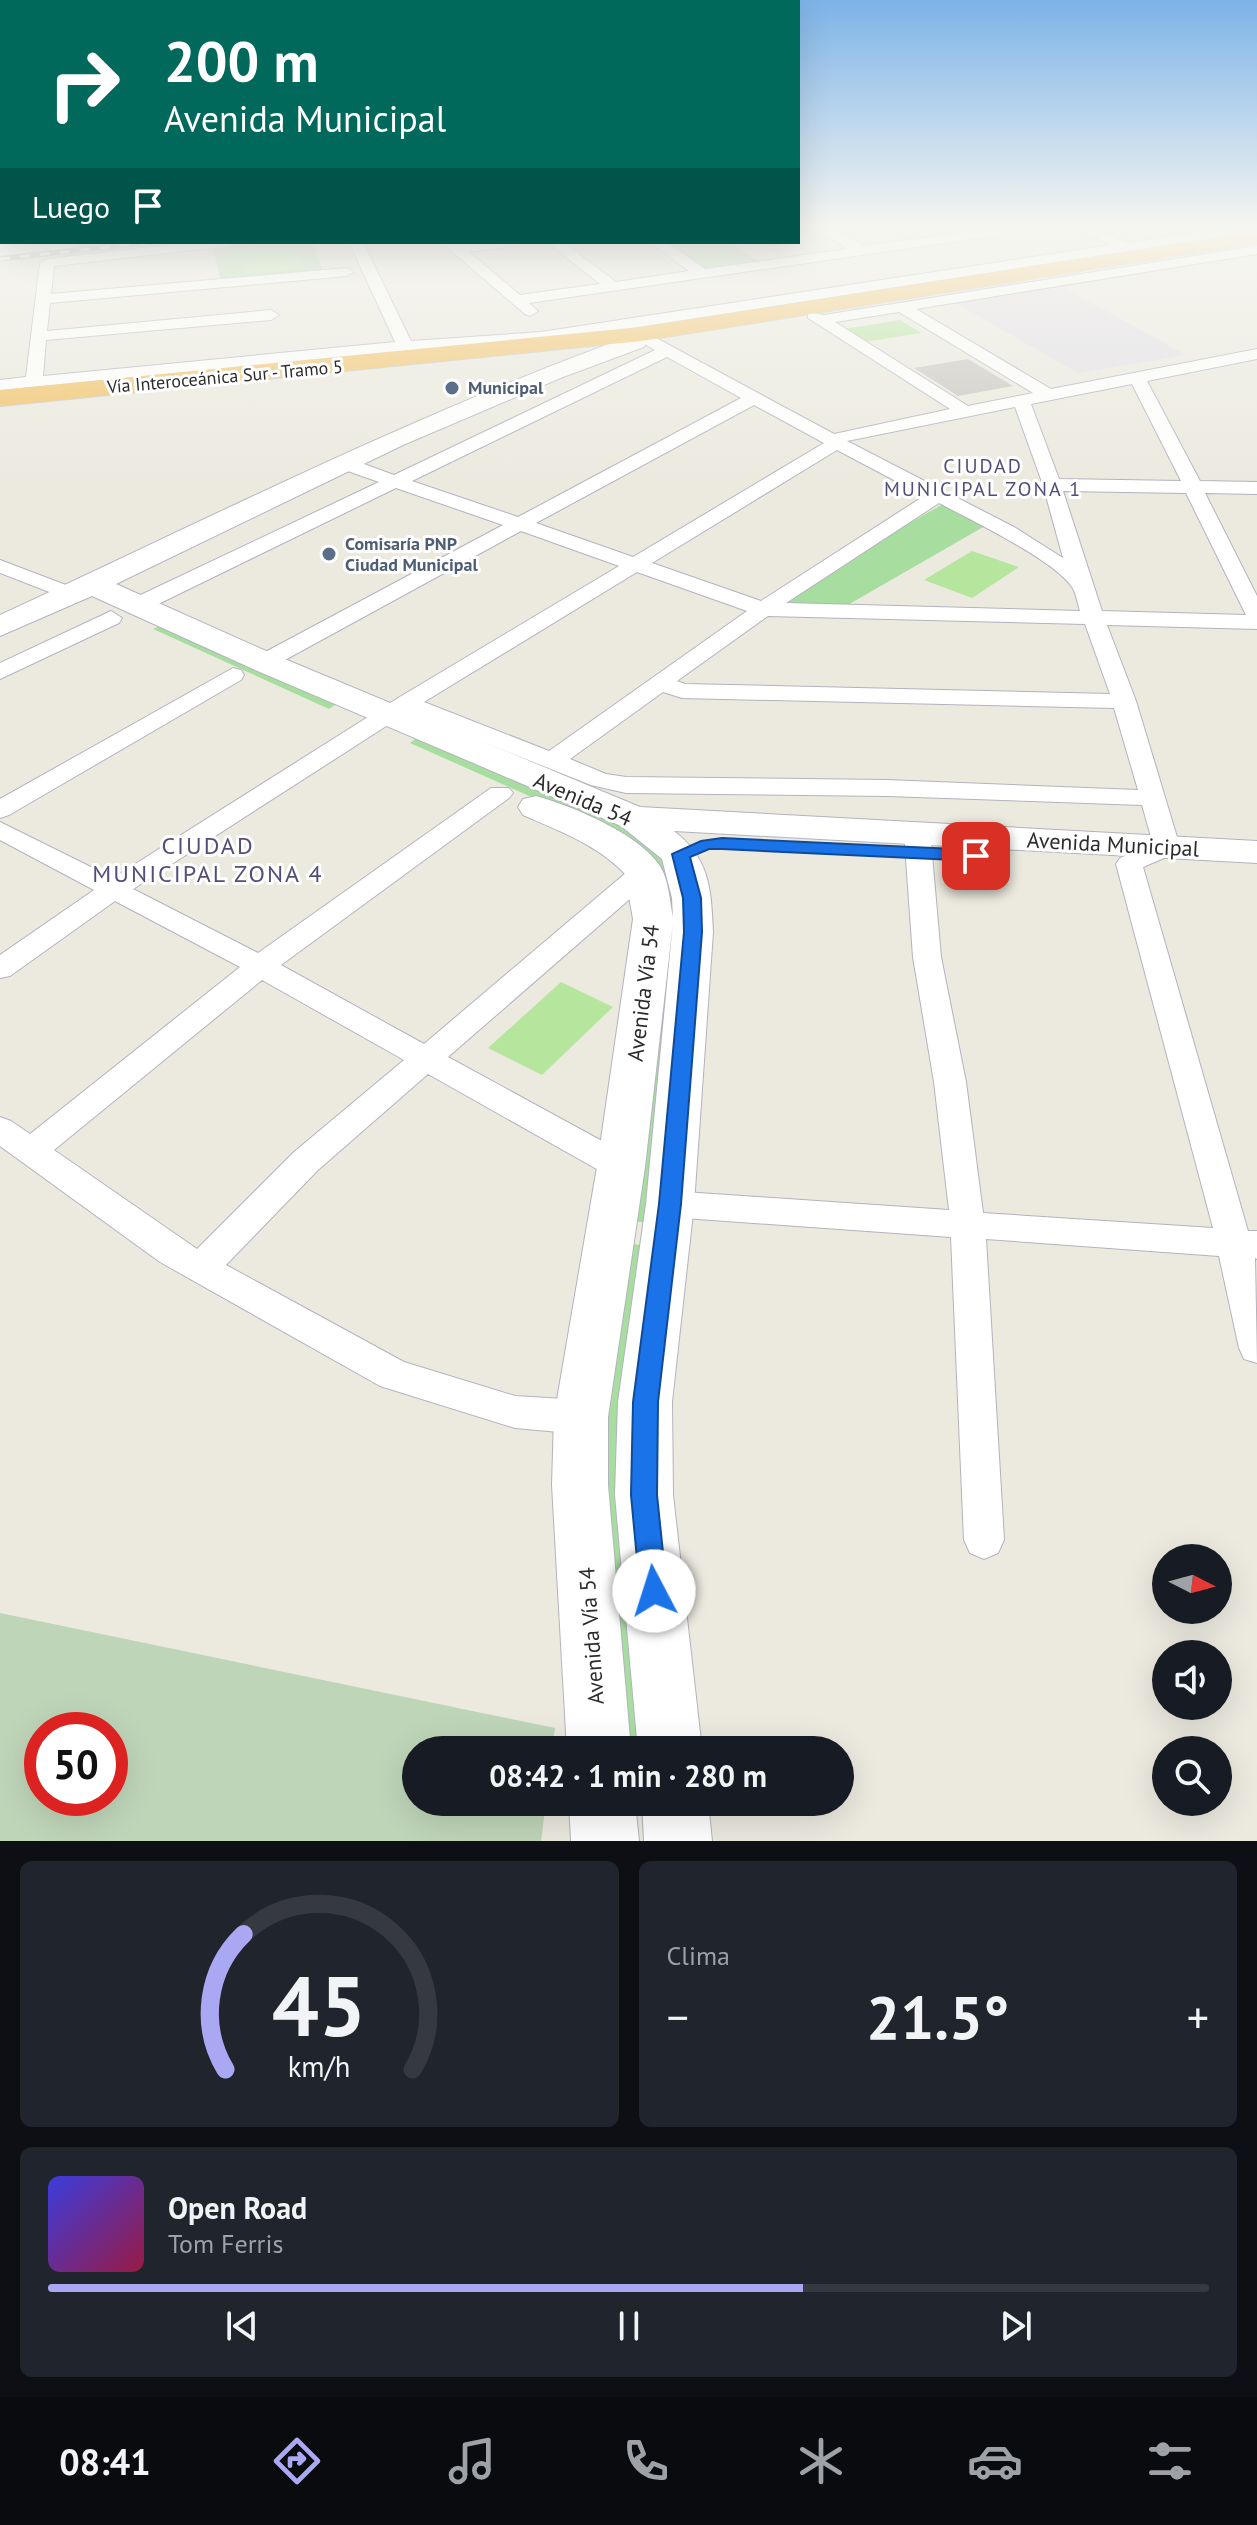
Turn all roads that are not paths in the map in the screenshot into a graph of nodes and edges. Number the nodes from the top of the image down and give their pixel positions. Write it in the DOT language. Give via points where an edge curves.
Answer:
graph roads {
  1 [pos="42,311"];
  2 [pos="245,311"];
  3 [pos="292,311"];
  4 [pos="388,311"];
  5 [pos="530,311"];
  6 [pos="729,311"];
  7 [pos="830,311"];
  8 [pos="846,311"];
  9 [pos="908,311"];
  10 [pos="812,314"];
  11 [pos="274,324"];
  12 [pos="633,329"];
  13 [pos="39,336"];
  14 [pos="561,338"];
  15 [pos="405,346"];
  16 [pos="666,351"];
  17 [pos="1255,358"];
  18 [pos="1137,378"];
  19 [pos="34,381"];
  20 [pos="0,385"];
  21 [pos="1047,394"];
  22 [pos="755,397"];
  23 [pos="0,398"];
  24 [pos="1021,399"];
  25 [pos="965,411"];
  26 [pos="837,443"];
  27 [pos="346,464"];
  28 [pos="395,480"];
  29 [pos="1052,485"];
  30 [pos="1190,487"];
  31 [pos="1257,488"];
  32 [pos="937,496"];
  33 [pos="521,523"];
  34 [pos="640,564"];
  35 [pos="0,566"];
  36 [pos="1081,584"];
  37 [pos="104,600"];
  38 [pos="763,609"];
  39 [pos="1093,618"];
  40 [pos="1257,619"];
  41 [pos="0,627"];
  42 [pos="249,669"];
  43 [pos="0,672"];
  44 [pos="661,683"];
  45 [pos="1124,701"];
  46 [pos="385,716"];
  47 [pos="553,760"];
  48 [pos="500,793"];
  49 [pos="1152,798"];
  50 [pos="0,810"];
  51 [pos="634,818"];
  52 [pos="0,830"];
  53 [pos="918,842"];
  54 [pos="1167,847"];
  55 [pos="1257,852"];
  56 [pos="662,863"];
  57 [pos="1129,864"];
  58 [pos="1257,872"];
  59 [pos="115,889"];
  60 [pos="260,966"];
  61 [pos="0,969"];
  62 [pos="428,1060"];
  63 [pos="0,1129"];
  64 [pos="31,1151"];
  65 [pos="621,1167"];
  66 [pos="670,1204"];
  67 [pos="968,1227"];
  68 [pos="1246,1244"];
  69 [pos="202,1267"];
  70 [pos="1257,1348"];
  71 [pos="581,1417"];
  72 [pos="984,1540"];
  73 [pos="598,1736"];
  74 [pos="669,1736"];
  75 [pos="603,1816"];
  76 [pos="676,1816"];
  77 [pos="605,1841"];
  78 [pos="678,1841"];
  1 -- 13 [label="street"];
  2 -- 11 [label="street"];
  3 -- 11 [label="street"];
  4 -- 15 [label="street"];
  5 -- 14 [label="street"];
  6 -- 12 [label="street"];
  7 -- 10 [label="highway, Vía Interoceánica Sur - Tramo 5"];
  8 -- 10 [label="street"];
  9 -- 21 [label="street"];
  10 -- 12 [label="highway, Vía Interoceánica Sur - Tramo 5"];
  10 -- 25 [label="street"];
  11 -- 13 [label="street"];
  11 -- 14 [label="highway, Vía Interoceánica Sur - Tramo 5"];
  11 -- 15 [label="street"];
  11 -- 19 [label="street"];
  11 -- 23 [label="highway, Vía Interoceánica Sur - Tramo 5"];
  12 -- 14 [label="highway, Vía Interoceánica Sur - Tramo 5"];
  12 -- 16 [label="street"];
  12 -- 27 [label="main road" via="636,342 510,388"];
  13 -- 19 [label="street"];
  14 -- 15 [label="street"];
  16 -- 22 [label="street"];
  16 -- 28 [label="street"];
  17 -- 18 [label="street"];
  18 -- 21 [label="street"];
  18 -- 30 [label="street"];
  19 -- 20 [label="street"];
  21 -- 24 [label="street"];
  22 -- 26 [label="street"];
  22 -- 33 [label="street"];
  24 -- 25 [label="street"];
  24 -- 29 [label="street"];
  25 -- 26 [label="street" via="841,436"];
  26 -- 32 [label="street"];
  26 -- 34 [label="street"];
  27 -- 28 [label="street"];
  27 -- 37 [label="main road"];
  28 -- 33 [label="street"];
  28 -- 37 [label="street"];
  29 -- 30 [label="street"];
  29 -- 36 [label="street"];
  30 -- 31 [label="street"];
  30 -- 40 [label="street"];
  32 -- 36 [label="street" via="1035,548"];
  32 -- 38 [label="street"];
  33 -- 34 [label="street"];
  33 -- 42 [label="street"];
  34 -- 38 [label="street"];
  34 -- 46 [label="street"];
  35 -- 37 [label="street"];
  36 -- 39 [label="street"];
  37 -- 41 [label="main road"];
  37 -- 42 [label="main road"];
  37 -- 43 [label="street"];
  38 -- 39 [label="street"];
  38 -- 44 [label="street"];
  39 -- 40 [label="street"];
  39 -- 45 [label="street"];
  42 -- 46 [label="main road"];
  42 -- 50 [label="street"];
  44 -- 45 [label="street" via="682,691"];
  44 -- 47 [label="street"];
  45 -- 49 [label="street"];
  46 -- 47 [label="street"];
  46 -- 48 [label="main road"];
  46 -- 51 [label="main road, Avenida 54"];
  46 -- 59 [label="street"];
  47 -- 49 [label="street" via="626,785"];
  48 -- 56 [label="main road"];
  48 -- 60 [label="street"];
  49 -- 54 [label="street"];
  51 -- 53 [label="main road, Avenida Municipal"];
  51 -- 56 [label="main road, Avenida 54"];
  52 -- 59 [label="street"];
  53 -- 54 [label="main road, Avenida Municipal"];
  53 -- 56 [label="main road, Avenida Municipal" via="707,844"];
  53 -- 57 [label="main road, Avenida Municipal"];
  53 -- 67 [label="street" via="927,957"];
  54 -- 55 [label="main road, Avenida Municipal"];
  54 -- 57 [label="street"];
  56 -- 62 [label="street"];
  56 -- 65 [label="main road, Avenida Vía 54"];
  56 -- 66 [label="main road" via="692,898 693,932"];
  57 -- 58 [label="main road, Avenida Municipal"];
  57 -- 68 [label="street"];
  59 -- 60 [label="street"];
  59 -- 61 [label="street"];
  60 -- 62 [label="street"];
  60 -- 64 [label="street"];
  62 -- 65 [label="street"];
  62 -- 69 [label="street" via="306,1161"];
  63 -- 64 [label="street"];
  64 -- 69 [label="street" via="172,1252"];
  65 -- 71 [label="main road, Avenida Vía 54"];
  66 -- 67 [label="street"];
  66 -- 74 [label="main road" via="645,1402 644,1450"];
  67 -- 68 [label="street"];
  67 -- 72 [label="street"];
  68 -- 70 [label="street"];
  69 -- 71 [label="street" via="393,1375 515,1412"];
  71 -- 73 [label="main road, Avenida Vía 54" via="580,1485"];
  75 -- 77 [label="main road"];
  76 -- 78 [label="main road"];
}
